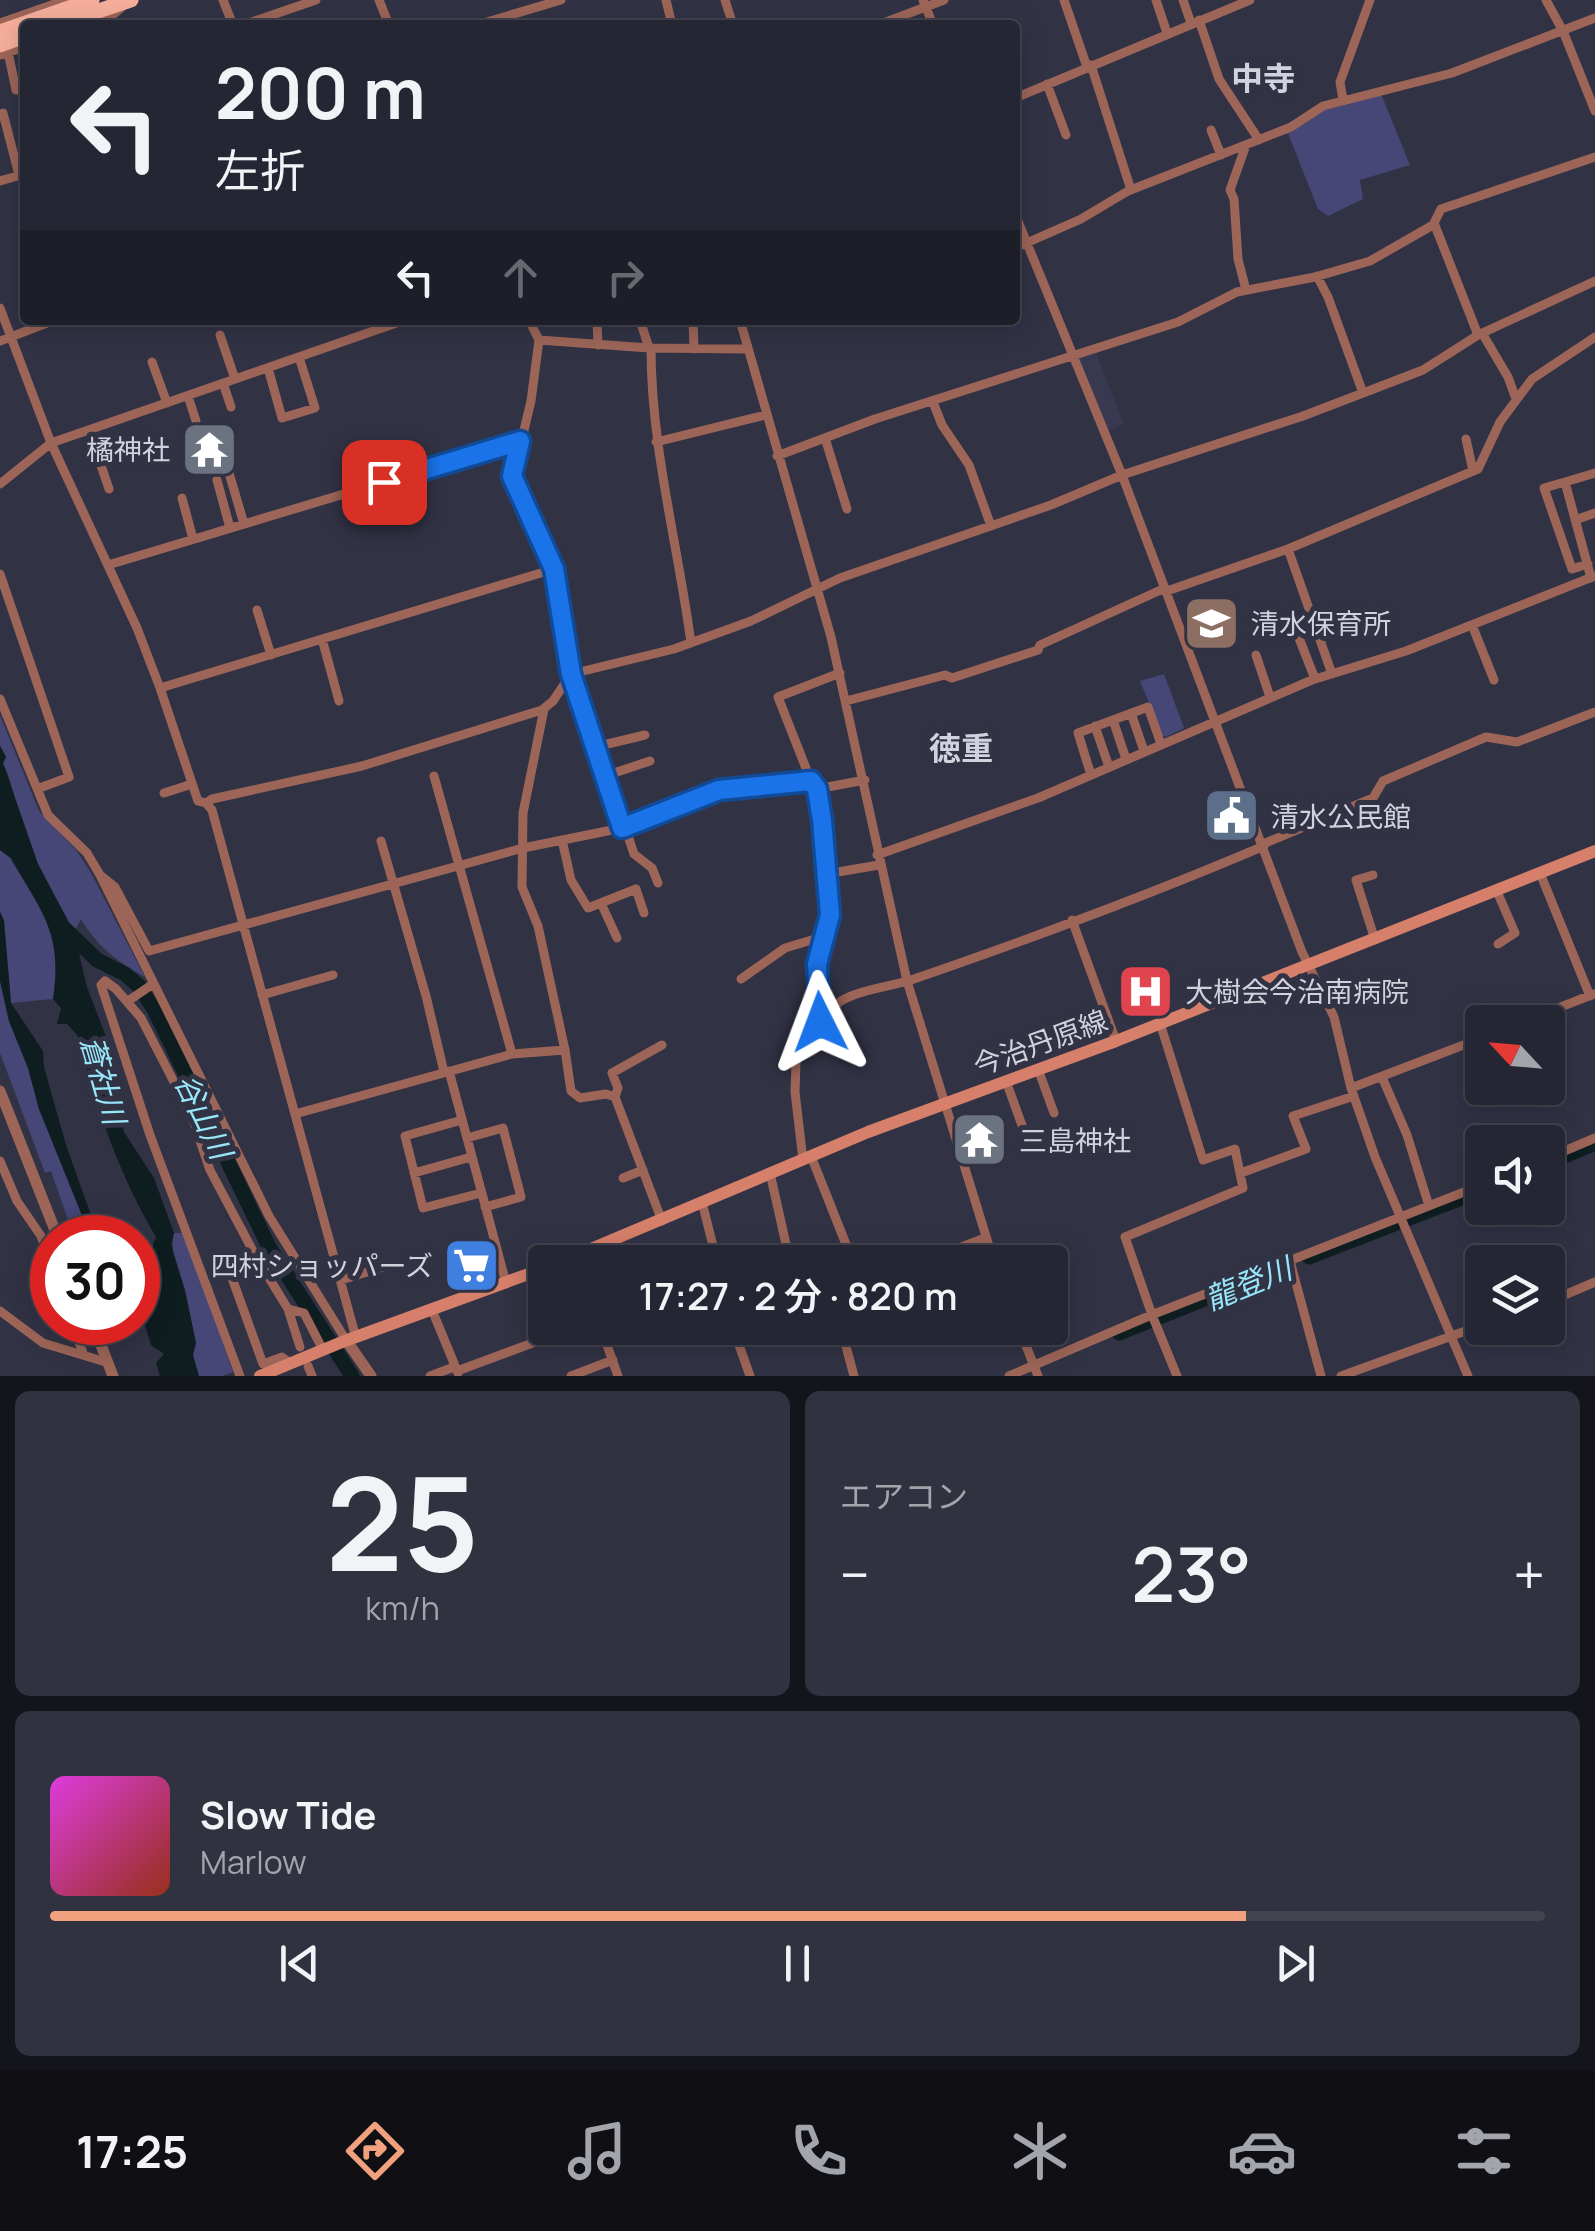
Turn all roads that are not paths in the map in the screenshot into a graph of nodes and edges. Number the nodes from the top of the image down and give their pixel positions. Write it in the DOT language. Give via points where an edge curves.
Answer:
graph roads {
  1 [pos="66,0"];
  2 [pos="92,0"];
  3 [pos="131,0"];
  4 [pos="316,0"];
  5 [pos="516,0"];
  6 [pos="562,0"];
  7 [pos="944,0"];
  8 [pos="1064,0"];
  9 [pos="1156,0"];
  10 [pos="1183,0"];
  11 [pos="1250,0"];
  12 [pos="1370,0"];
  13 [pos="1546,0"];
  14 [pos="925,4"];
  15 [pos="520,12"];
  16 [pos="1595,18"];
  17 [pos="34,20"];
  18 [pos="73,20"];
  19 [pos="101,20"];
  20 [pos="258,20"];
  21 [pos="494,20"];
  22 [pos="897,20"];
  23 [pos="1195,22"];
  24 [pos="0,23"];
  25 [pos="1563,31"];
  26 [pos="1167,32"];
  27 [pos="3,51"];
  28 [pos="1089,66"];
  29 [pos="1047,84"];
  30 [pos="20,89"];
  31 [pos="1020,96"];
  32 [pos="1343,100"];
  33 [pos="1595,111"];
  34 [pos="3,112"];
  35 [pos="1211,130"];
  36 [pos="1066,135"];
  37 [pos="1258,140"];
  38 [pos="1246,145"];
  39 [pos="1222,154"];
  40 [pos="1595,157"];
  41 [pos="20,167"];
  42 [pos="1131,190"];
  43 [pos="1434,223"];
  44 [pos="1020,226"];
  45 [pos="1028,244"];
  46 [pos="1020,246"];
  47 [pos="1317,276"];
  48 [pos="1595,281"];
  49 [pos="1246,290"];
  50 [pos="0,308"];
  51 [pos="42,325"];
  52 [pos="391,325"];
  53 [pos="532,325"];
  54 [pos="597,325"];
  55 [pos="642,325"];
  56 [pos="692,325"];
  57 [pos="741,325"];
  58 [pos="220,334"];
  59 [pos="1480,334"];
  60 [pos="1595,337"];
  61 [pos="5,340"];
  62 [pos="539,340"];
  63 [pos="598,345"];
  64 [pos="650,348"];
  65 [pos="694,349"];
  66 [pos="746,349"];
  67 [pos="1074,354"];
  68 [pos="299,357"];
  69 [pos="152,362"];
  70 [pos="268,368"];
  71 [pos="235,379"];
  72 [pos="224,383"];
  73 [pos="1363,393"];
  74 [pos="188,396"];
  75 [pos="1516,399"];
  76 [pos="933,402"];
  77 [pos="167,403"];
  78 [pos="230,407"];
  79 [pos="765,415"];
  80 [pos="196,421"];
  81 [pos="89,430"];
  82 [pos="825,438"];
  83 [pos="1466,440"];
  84 [pos="520,441"];
  85 [pos="656,442"];
  86 [pos="51,444"];
  87 [pos="777,456"];
  88 [pos="1474,471"];
  89 [pos="1595,472"];
  90 [pos="229,473"];
  91 [pos="1122,475"];
  92 [pos="217,480"];
  93 [pos="1564,482"];
  94 [pos="0,484"];
  95 [pos="109,489"];
  96 [pos="182,498"];
  97 [pos="848,509"];
  98 [pos="1595,514"];
  99 [pos="1575,520"];
  100 [pos="244,524"];
  101 [pos="991,526"];
  102 [pos="230,528"];
  103 [pos="194,539"];
  104 [pos="1580,539"];
  105 [pos="1564,545"];
  106 [pos="1288,549"];
  107 [pos="1588,564"];
  108 [pos="108,565"];
  109 [pos="554,569"];
  110 [pos="0,574"];
  111 [pos="1593,577"];
  112 [pos="819,589"];
  113 [pos="1166,589"];
  114 [pos="257,610"];
  115 [pos="1292,620"];
  116 [pos="1472,626"];
  117 [pos="322,639"];
  118 [pos="691,643"];
  119 [pos="271,654"];
  120 [pos="1256,655"];
  121 [pos="840,672"];
  122 [pos="571,674"];
  123 [pos="1332,674"];
  124 [pos="1314,679"];
  125 [pos="1494,680"];
  126 [pos="160,688"];
  127 [pos="1270,697"];
  128 [pos="0,699"];
  129 [pos="340,701"];
  130 [pos="846,701"];
  131 [pos="544,709"];
  132 [pos="1595,712"];
  133 [pos="1131,713"];
  134 [pos="1112,720"];
  135 [pos="1216,720"];
  136 [pos="1095,726"];
  137 [pos="645,735"];
  138 [pos="1161,744"];
  139 [pos="595,748"];
  140 [pos="1144,751"];
  141 [pos="1126,759"];
  142 [pos="650,761"];
  143 [pos="1109,767"];
  144 [pos="1091,775"];
  145 [pos="434,776"];
  146 [pos="604,776"];
  147 [pos="865,780"];
  148 [pos="192,784"];
  149 [pos="814,785"];
  150 [pos="36,789"];
  151 [pos="164,793"];
  152 [pos="206,803"];
  153 [pos="623,828"];
  154 [pos="562,840"];
  155 [pos="380,841"];
  156 [pos="1264,845"];
  157 [pos="523,848"];
  158 [pos="1595,851"];
  159 [pos="878,860"];
  160 [pos="458,865"];
  161 [pos="1540,872"];
  162 [pos="826,874"];
  163 [pos="1373,875"];
  164 [pos="100,876"];
  165 [pos="658,883"];
  166 [pos="393,884"];
  167 [pos="1496,889"];
  168 [pos="601,903"];
  169 [pos="644,913"];
  170 [pos="1072,920"];
  171 [pos="242,927"];
  172 [pos="825,936"];
  173 [pos="617,938"];
  174 [pos="1375,940"];
  175 [pos="1498,944"];
  176 [pos="1310,966"];
  177 [pos="333,974"];
  178 [pos="741,979"];
  179 [pos="907,981"];
  180 [pos="153,984"];
  181 [pos="262,995"];
  182 [pos="1593,995"];
  183 [pos="128,1001"];
  184 [pos="1565,1006"];
  185 [pos="820,1022"];
  186 [pos="1160,1023"];
  187 [pos="1116,1040"];
  188 [pos="662,1045"];
  189 [pos="1465,1045"];
  190 [pos="565,1050"];
  191 [pos="512,1054"];
  192 [pos="1038,1069"];
  193 [pos="446,1071"];
  194 [pos="1382,1077"];
  195 [pos="1006,1081"];
  196 [pos="0,1091"];
  197 [pos="1352,1092"];
  198 [pos="615,1097"];
  199 [pos="945,1104"];
  200 [pos="1054,1113"];
  201 [pos="295,1114"];
  202 [pos="462,1120"];
  203 [pos="1023,1128"];
  204 [pos="467,1138"];
  205 [pos="1595,1138"];
  206 [pos="1565,1151"];
  207 [pos="472,1156"];
  208 [pos="807,1158"];
  209 [pos="0,1160"];
  210 [pos="643,1170"];
  211 [pos="414,1173"];
  212 [pos="770,1173"];
  213 [pos="1241,1173"];
  214 [pos="622,1178"];
  215 [pos="1465,1192"];
  216 [pos="481,1193"];
  217 [pos="702,1202"];
  218 [pos="1430,1206"];
  219 [pos="485,1207"];
  220 [pos="49,1215"];
  221 [pos="1402,1217"];
  222 [pos="30,1221"];
  223 [pos="662,1221"];
  224 [pos="985,1238"];
  225 [pos="609,1245"];
  226 [pos="713,1245"];
  227 [pos="786,1245"];
  228 [pos="845,1245"];
  229 [pos="967,1245"];
  230 [pos="988,1245"];
  231 [pos="256,1255"];
  232 [pos="1290,1262"];
  233 [pos="390,1264"];
  234 [pos="528,1275"];
  235 [pos="341,1280"];
  236 [pos="1595,1282"];
  237 [pos="506,1283"];
  238 [pos="1565,1295"];
  239 [pos="288,1309"];
  240 [pos="432,1310"];
  241 [pos="0,1311"];
  242 [pos="1152,1315"];
  243 [pos="1465,1331"];
  244 [pos="1452,1336"];
  245 [pos="348,1340"];
  246 [pos="80,1345"];
  247 [pos="101,1345"];
  248 [pos="528,1345"];
  249 [pos="607,1345"];
  250 [pos="740,1345"];
  251 [pos="846,1345"];
  252 [pos="1026,1345"];
  253 [pos="300,1347"];
  254 [pos="325,1349"];
  255 [pos="83,1353"];
  256 [pos="613,1360"];
  257 [pos="290,1363"];
  258 [pos="111,1370"];
  259 [pos="457,1371"];
  260 [pos="1036,1371"];
  261 [pos="240,1376"];
  262 [pos="260,1376"];
  263 [pos="370,1376"];
  264 [pos="430,1376"];
  265 [pos="571,1376"];
  266 [pos="618,1376"];
  267 [pos="750,1376"];
  268 [pos="854,1376"];
  269 [pos="1009,1376"];
  270 [pos="1177,1376"];
  271 [pos="1321,1376"];
  272 [pos="1341,1376"];
  273 [pos="1468,1376"];
  1 -- 24 [label="street"];
  2 -- 17 [label="highway"];
  3 -- 18 [label="highway"];
  3 -- 19 [label="street"];
  4 -- 20 [label="street"];
  5 -- 15 [label="street"];
  6 -- 15 [label="street"];
  7 -- 14 [label="street"];
  8 -- 28 [label="street"];
  9 -- 26 [label="street"];
  10 -- 23 [label="street"];
  11 -- 23 [label="street"];
  12 -- 32 [label="street" via="1340,82"];
  13 -- 25 [label="street"];
  14 -- 22 [label="street"];
  15 -- 21 [label="street"];
  16 -- 25 [label="street"];
  23 -- 26 [label="street"];
  23 -- 37 [label="street" via="1219,79"];
  25 -- 32 [label="street" via="1452,74"];
  25 -- 33 [label="street"];
  26 -- 28 [label="street"];
  27 -- 30 [label="street"];
  28 -- 29 [label="street"];
  28 -- 42 [label="street"];
  29 -- 31 [label="street"];
  29 -- 36 [label="street"];
  32 -- 37 [label="street"];
  34 -- 41 [label="street"];
  35 -- 39 [label="street"];
  37 -- 38 [label="street"];
  38 -- 39 [label="street"];
  38 -- 49 [label="street" via="1230,190"];
  39 -- 42 [label="street"];
  40 -- 43 [label="street" via="1441,209"];
  42 -- 45 [label="street"];
  43 -- 47 [label="street" via="1402,246"];
  43 -- 59 [label="street"];
  44 -- 45 [label="street"];
  45 -- 46 [label="street"];
  45 -- 67 [label="street"];
  47 -- 49 [label="street"];
  47 -- 73 [label="street"];
  48 -- 59 [label="street"];
  49 -- 67 [label="street" via="1178,322"];
  50 -- 61 [label="street"];
  51 -- 61 [label="street"];
  52 -- 68 [label="street"];
  53 -- 62 [label="street"];
  54 -- 63 [label="street"];
  55 -- 64 [label="street"];
  56 -- 65 [label="street"];
  57 -- 66 [label="street"];
  58 -- 71 [label="street"];
  59 -- 73 [label="street" via="1422,370"];
  59 -- 75 [label="street"];
  60 -- 75 [label="street" via="1532,379"];
  61 -- 86 [label="street"];
  62 -- 63 [label="street"];
  62 -- 84 [label="street"];
  63 -- 64 [label="street"];
  64 -- 65 [label="street"];
  64 -- 85 [label="street"];
  65 -- 66 [label="street"];
  66 -- 79 [label="street"];
  67 -- 76 [label="street"];
  67 -- 91 [label="street"];
  68 -- 70 [label="street"];
  68 -- 70 [label="street" via="315,408 282,418"];
  69 -- 77 [label="street"];
  70 -- 71 [label="street"];
  71 -- 72 [label="street"];
  72 -- 74 [label="street"];
  72 -- 78 [label="street"];
  73 -- 91 [label="street"];
  74 -- 77 [label="street"];
  74 -- 80 [label="street"];
  75 -- 88 [label="street"];
  76 -- 82 [label="street"];
  76 -- 101 [label="street" via="969,465"];
  77 -- 81 [label="street"];
  79 -- 85 [label="street"];
  79 -- 87 [label="street"];
  81 -- 86 [label="street"];
  81 -- 95 [label="street"];
  82 -- 87 [label="street"];
  82 -- 97 [label="street"];
  83 -- 88 [label="street"];
  84 -- 100 [label="street"];
  84 -- 109 [label="street" via="512,476"];
  85 -- 118 [label="street"];
  86 -- 94 [label="street"];
  86 -- 108 [label="street"];
  87 -- 112 [label="street"];
  88 -- 106 [label="street"];
  89 -- 93 [label="street"];
  90 -- 100 [label="street"];
  91 -- 101 [label="street"];
  91 -- 113 [label="street"];
  92 -- 102 [label="street"];
  93 -- 99 [label="street"];
  93 -- 105 [label="street" via="1544,488"];
  96 -- 103 [label="street"];
  98 -- 99 [label="street"];
  99 -- 104 [label="street"];
  100 -- 102 [label="street"];
  101 -- 112 [label="street"];
  102 -- 103 [label="street"];
  103 -- 108 [label="street"];
  104 -- 105 [label="street"];
  104 -- 107 [label="street"];
  105 -- 107 [label="street" via="1572,569"];
  106 -- 113 [label="street"];
  106 -- 123 [label="street"];
  107 -- 111 [label="street"];
  108 -- 126 [label="street"];
  109 -- 117 [label="street"];
  109 -- 122 [label="street"];
  110 -- 150 [label="street" via="70,777"];
  111 -- 116 [label="street"];
  112 -- 118 [label="street"];
  112 -- 121 [label="street"];
  113 -- 130 [label="street" via="1038,650"];
  113 -- 135 [label="street"];
  114 -- 119 [label="street"];
  115 -- 124 [label="street"];
  116 -- 123 [label="street"];
  116 -- 125 [label="street"];
  117 -- 119 [label="street"];
  117 -- 129 [label="street"];
  118 -- 122 [label="street"];
  119 -- 126 [label="street"];
  120 -- 127 [label="street"];
  121 -- 130 [label="street"];
  121 -- 149 [label="street" via="778,697"];
  122 -- 131 [label="street"];
  122 -- 139 [label="street"];
  123 -- 124 [label="street"];
  124 -- 127 [label="street"];
  126 -- 148 [label="street"];
  127 -- 135 [label="street"];
  128 -- 150 [label="street"];
  130 -- 147 [label="street"];
  131 -- 152 [label="street" via="362,766"];
  131 -- 157 [label="street" via="523,813"];
  132 -- 156 [label="street" via="1517,742 1486,737 1383,780 1374,798"];
  133 -- 134 [label="street"];
  133 -- 138 [label="street" via="1148,707"];
  133 -- 140 [label="street"];
  134 -- 136 [label="street"];
  134 -- 141 [label="street"];
  135 -- 138 [label="street"];
  135 -- 156 [label="street"];
  136 -- 143 [label="street"];
  136 -- 144 [label="street" via="1078,733"];
  137 -- 139 [label="street"];
  138 -- 140 [label="street"];
  139 -- 146 [label="street"];
  140 -- 141 [label="street"];
  141 -- 143 [label="street"];
  142 -- 146 [label="street"];
  143 -- 144 [label="street"];
  144 -- 159 [label="street"];
  145 -- 160 [label="street"];
  146 -- 153 [label="street"];
  147 -- 149 [label="street"];
  147 -- 159 [label="street"];
  148 -- 151 [label="street"];
  148 -- 152 [label="street" via="198,801"];
  149 -- 153 [label="street" via="719,790"];
  149 -- 162 [label="street"];
  150 -- 164 [label="street" via="48,814"];
  152 -- 171 [label="street"];
  153 -- 154 [label="street"];
  153 -- 165 [label="street"];
  154 -- 157 [label="street"];
  154 -- 168 [label="street" via="578,896 588,908"];
  155 -- 166 [label="street"];
  156 -- 170 [label="street"];
  156 -- 176 [label="street"];
  157 -- 160 [label="street"];
  157 -- 190 [label="street" via="522,887 538,926"];
  158 -- 161 [label="main road, 今治丹原線"];
  159 -- 162 [label="street"];
  159 -- 179 [label="street"];
  160 -- 166 [label="street"];
  160 -- 191 [label="street"];
  161 -- 167 [label="main road, 今治丹原線"];
  161 -- 182 [label="street"];
  162 -- 172 [label="street"];
  163 -- 174 [label="street" via="1356,880"];
  164 -- 171 [label="street" via="115,887 150,952"];
  164 -- 180 [label="street"];
  166 -- 171 [label="street"];
  166 -- 193 [label="street"];
  167 -- 174 [label="main road, 今治丹原線"];
  167 -- 175 [label="street" via="1515,932"];
  168 -- 169 [label="street" via="636,889"];
  168 -- 173 [label="street"];
  170 -- 179 [label="street"];
  170 -- 187 [label="street"];
  171 -- 181 [label="street"];
  172 -- 178 [label="street" via="785,948"];
  172 -- 185 [label="street" via="817,964"];
  174 -- 176 [label="main road, 今治丹原線"];
  176 -- 186 [label="main road, 今治丹原線"];
  176 -- 197 [label="street" via="1334,1017"];
  177 -- 181 [label="street"];
  179 -- 185 [label="street" via="848,997"];
  179 -- 199 [label="street"];
  180 -- 183 [label="street"];
  180 -- 245 [label="street" via="269,1216"];
  181 -- 201 [label="street"];
  182 -- 184 [label="street"];
  183 -- 231 [label="street"];
  183 -- 261 [label="street" via="105,982 100,985"];
  185 -- 208 [label="street" via="796,1034 795,1092"];
  186 -- 187 [label="main road, 今治丹原線"];
  186 -- 213 [label="street" via="1203,1160 1234,1149"];
  187 -- 192 [label="main road, 今治丹原線"];
  188 -- 198 [label="street" via="612,1073"];
  189 -- 194 [label="street"];
  190 -- 191 [label="street"];
  190 -- 198 [label="street" via="572,1091 580,1098"];
  191 -- 193 [label="street"];
  192 -- 195 [label="main road, 今治丹原線"];
  192 -- 200 [label="street"];
  193 -- 201 [label="street"];
  193 -- 202 [label="street"];
  194 -- 197 [label="street"];
  194 -- 218 [label="street"];
  195 -- 199 [label="main road, 今治丹原線"];
  195 -- 203 [label="street"];
  196 -- 220 [label="street"];
  197 -- 213 [label="street" via="1293,1116 1306,1149"];
  197 -- 221 [label="street"];
  198 -- 210 [label="street"];
  199 -- 208 [label="main road, 今治丹原線"];
  199 -- 224 [label="street"];
  201 -- 235 [label="street"];
  202 -- 204 [label="street"];
  202 -- 211 [label="street" via="405,1136"];
  204 -- 207 [label="street"];
  204 -- 219 [label="street" via="504,1128 521,1197"];
  205 -- 206 [label="street"];
  207 -- 211 [label="street"];
  207 -- 216 [label="street"];
  208 -- 212 [label="main road, 今治丹原線"];
  208 -- 228 [label="street"];
  209 -- 222 [label="street"];
  210 -- 214 [label="street"];
  210 -- 223 [label="street"];
  211 -- 216 [label="street" via="424,1209"];
  212 -- 217 [label="main road, 今治丹原線"];
  212 -- 227 [label="street"];
  213 -- 242 [label="street" via="1242,1188 1125,1237"];
  215 -- 218 [label="street"];
  216 -- 219 [label="street"];
  217 -- 223 [label="main road, 今治丹原線"];
  217 -- 226 [label="street"];
  218 -- 221 [label="street"];
  219 -- 237 [label="street"];
  221 -- 232 [label="street"];
  221 -- 244 [label="street"];
  223 -- 225 [label="main road, 今治丹原線"];
  224 -- 229 [label="street"];
  224 -- 230 [label="street"];
  231 -- 239 [label="street"];
  231 -- 257 [label="street" via="228,1267 263,1364 282,1358"];
  232 -- 242 [label="street"];
  232 -- 271 [label="street"];
  233 -- 235 [label="street"];
  234 -- 237 [label="main road"];
  235 -- 245 [label="street"];
  236 -- 238 [label="street"];
  237 -- 240 [label="main road"];
  239 -- 253 [label="street"];
  239 -- 254 [label="street" via="304,1313"];
  240 -- 245 [label="main road"];
  240 -- 259 [label="street"];
  241 -- 255 [label="street" via="43,1343"];
  242 -- 260 [label="street"];
  242 -- 270 [label="street"];
  243 -- 244 [label="street"];
  244 -- 272 [label="street"];
  244 -- 273 [label="street"];
  245 -- 254 [label="main road"];
  245 -- 263 [label="street"];
  246 -- 255 [label="street"];
  247 -- 258 [label="street"];
  248 -- 259 [label="street"];
  249 -- 256 [label="street"];
  250 -- 267 [label="street"];
  251 -- 268 [label="street"];
  252 -- 260 [label="street"];
  254 -- 257 [label="main road"];
  255 -- 258 [label="street"];
  256 -- 265 [label="street"];
  256 -- 266 [label="street"];
  257 -- 262 [label="main road"];
  259 -- 264 [label="street"];
  260 -- 269 [label="street"];
}
